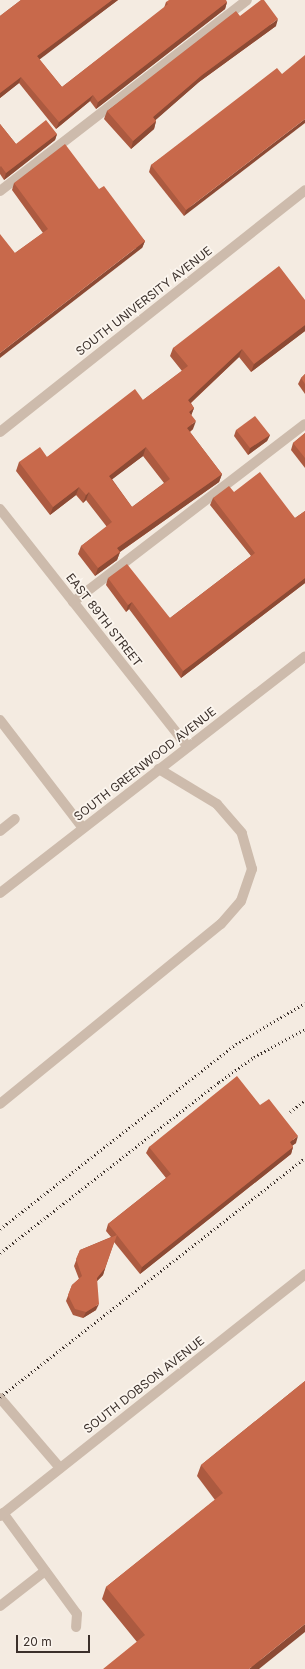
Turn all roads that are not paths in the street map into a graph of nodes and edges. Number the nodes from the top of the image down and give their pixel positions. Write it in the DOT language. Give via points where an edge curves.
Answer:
graph roads {
  1 [pos="247,0"];
  2 [pos="305,190"];
  3 [pos="0,191"];
  4 [pos="305,424"];
  5 [pos="0,432"];
  6 [pos="0,509"];
  7 [pos="73,602"];
  8 [pos="305,656"];
  9 [pos="0,720"];
  10 [pos="188,747"];
  11 [pos="159,769"];
  12 [pos="15,820"];
  13 [pos="83,828"];
  14 [pos="0,831"];
  15 [pos="0,893"];
  16 [pos="0,1104"];
  17 [pos="305,1274"];
  18 [pos="0,1398"];
  19 [pos="60,1468"];
  20 [pos="1,1514"];
  21 [pos="45,1571"];
  22 [pos="0,1606"];
  23 [pos="76,1627"];
  1 -- 3 [label="street"];
  2 -- 5 [label="street, SOUTH UNIVERSITY AVENUE"];
  4 -- 7 [label="street"];
  6 -- 7 [label="street, EAST 89TH STREET"];
  7 -- 10 [label="street, EAST 89TH STREET"];
  8 -- 10 [label="street, SOUTH GREENWOOD AVENUE"];
  9 -- 13 [label="street"];
  10 -- 11 [label="street, SOUTH GREENWOOD AVENUE"];
  11 -- 13 [label="street, SOUTH GREENWOOD AVENUE"];
  11 -- 16 [label="street" via="216,804 242,833 252,868 241,901 221,924"];
  12 -- 14 [label="street"];
  13 -- 15 [label="street, SOUTH GREENWOOD AVENUE"];
  17 -- 19 [label="street, SOUTH DOBSON AVENUE"];
  18 -- 19 [label="street"];
  19 -- 20 [label="street, SOUTH DOBSON AVENUE"];
  20 -- 21 [label="street"];
  21 -- 22 [label="street"];
  21 -- 23 [label="street" via="77,1614"];
}
